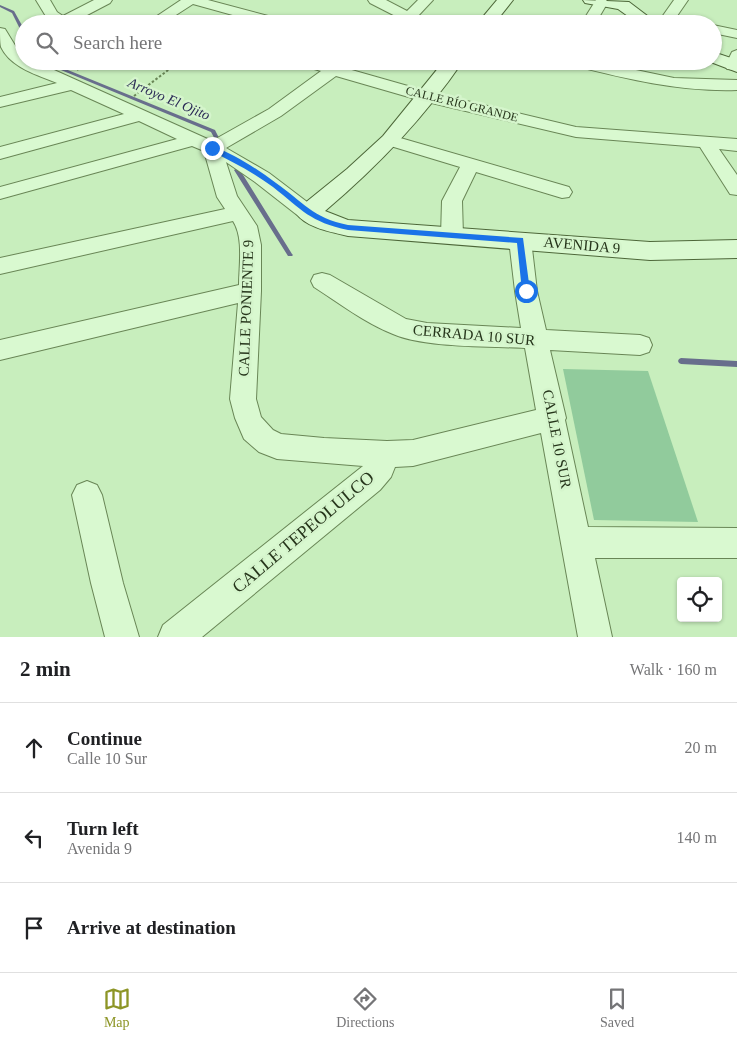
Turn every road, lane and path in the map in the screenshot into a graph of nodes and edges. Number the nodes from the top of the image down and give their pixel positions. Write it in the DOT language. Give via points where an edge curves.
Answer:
graph roads {
  1 [pos="43,0"];
  2 [pos="104,0"];
  3 [pos="191,0"];
  4 [pos="375,0"];
  5 [pos="426,0"];
  6 [pos="505,0"];
  7 [pos="680,0"];
  8 [pos="596,1"];
  9 [pos="621,2"];
  10 [pos="263,5"];
  11 [pos="52,15"];
  12 [pos="76,15"];
  13 [pos="167,15"];
  14 [pos="248,15"];
  15 [pos="407,15"];
  16 [pos="410,15"];
  17 [pos="492,15"];
  18 [pos="591,15"];
  19 [pos="638,15"];
  20 [pos="670,15"];
  21 [pos="722,31"];
  22 [pos="1,34"];
  23 [pos="737,34"];
  24 [pos="15,57"];
  25 [pos="722,59"];
  26 [pos="736,63"];
  27 [pos="42,70"];
  28 [pos="168,70"];
  29 [pos="333,70"];
  30 [pos="447,70"];
  31 [pos="612,70"];
  32 [pos="71,84"];
  33 [pos="737,85"];
  34 [pos="425,96"];
  35 [pos="0,102"];
  36 [pos="119,107"];
  37 [pos="138,116"];
  38 [pos="193,140"];
  39 [pos="390,140"];
  40 [pos="706,143"];
  41 [pos="737,145"];
  42 [pos="212,148"];
  43 [pos="0,153"];
  44 [pos="471,164"];
  45 [pos="737,188"];
  46 [pos="562,192"];
  47 [pos="0,193"];
  48 [pos="239,213"];
  49 [pos="308,213"];
  50 [pos="452,236"];
  51 [pos="520,240"];
  52 [pos="737,248"];
  53 [pos="0,266"];
  54 [pos="322,281"];
  55 [pos="250,291"];
  56 [pos="536,340"];
  57 [pos="640,345"];
  58 [pos="0,350"];
  59 [pos="552,418"];
  60 [pos="387,454"];
  61 [pos="87,495"];
  62 [pos="578,542"];
  63 [pos="737,543"];
  64 [pos="122,637"];
  65 [pos="174,637"];
  66 [pos="596,637"];
  1 -- 11 [label="street"];
  2 -- 12 [label="street"];
  3 -- 13 [label="street"];
  3 -- 14 [label="street"];
  4 -- 15 [label="street"];
  5 -- 16 [label="street"];
  6 -- 17 [label="street"];
  7 -- 20 [label="street"];
  8 -- 9 [label="street"];
  8 -- 18 [label="street"];
  9 -- 19 [label="street"];
  10 -- 14 [label="street"];
  21 -- 23 [label="street"];
  22 -- 24 [label="street"];
  25 -- 26 [label="street"];
  27 -- 32 [label="street"];
  28 -- 36 [label="path"];
  29 -- 34 [label="street, CALLE RÍO GRANDE"];
  29 -- 42 [label="street" via="258,124"];
  30 -- 34 [label="street"];
  31 -- 33 [label="street" via="669,83"];
  32 -- 35 [label="street"];
  32 -- 36 [label="street"];
  34 -- 39 [label="street"];
  34 -- 40 [label="street, CALLE RÍO GRANDE" via="576,132"];
  36 -- 37 [label="street"];
  37 -- 38 [label="street"];
  37 -- 43 [label="street"];
  38 -- 42 [label="street"];
  38 -- 47 [label="street"];
  39 -- 44 [label="street"];
  39 -- 49 [label="street"];
  40 -- 41 [label="street, CALLE RÍO GRANDE"];
  40 -- 45 [label="street"];
  42 -- 48 [label="street, CALLE PONIENTE 9" via="227,196"];
  42 -- 49 [label="street, AVENIDA 9" via="246,166"];
  44 -- 46 [label="street"];
  44 -- 50 [label="street" via="452,201"];
  48 -- 53 [label="street"];
  48 -- 55 [label="street, CALLE PONIENTE 9" via="248,226"];
  49 -- 50 [label="street, AVENIDA 9" via="329,224 348,228"];
  50 -- 51 [label="street, AVENIDA 9"];
  51 -- 52 [label="street, AVENIDA 9" via="650,250"];
  51 -- 56 [label="street, CALLE 10 SUR"];
  54 -- 56 [label="street, CERRADA 10 SUR" via="402,328 427,333"];
  55 -- 58 [label="street"];
  55 -- 60 [label="street, CALLE PONIENTE 9" via="243,399 245,415 255,432 270,445 281,447"];
  56 -- 57 [label="street, CERRADA 10 SUR"];
  56 -- 59 [label="street, CALLE 10 SUR"];
  59 -- 60 [label="street" via="413,452"];
  59 -- 62 [label="street, CALLE 10 SUR"];
  60 -- 65 [label="street, CALLE TEPEOLULCO" via="370,480"];
  61 -- 64 [label="street"];
  62 -- 63 [label="street"];
  62 -- 66 [label="street, CALLE 10 SUR"];
}
